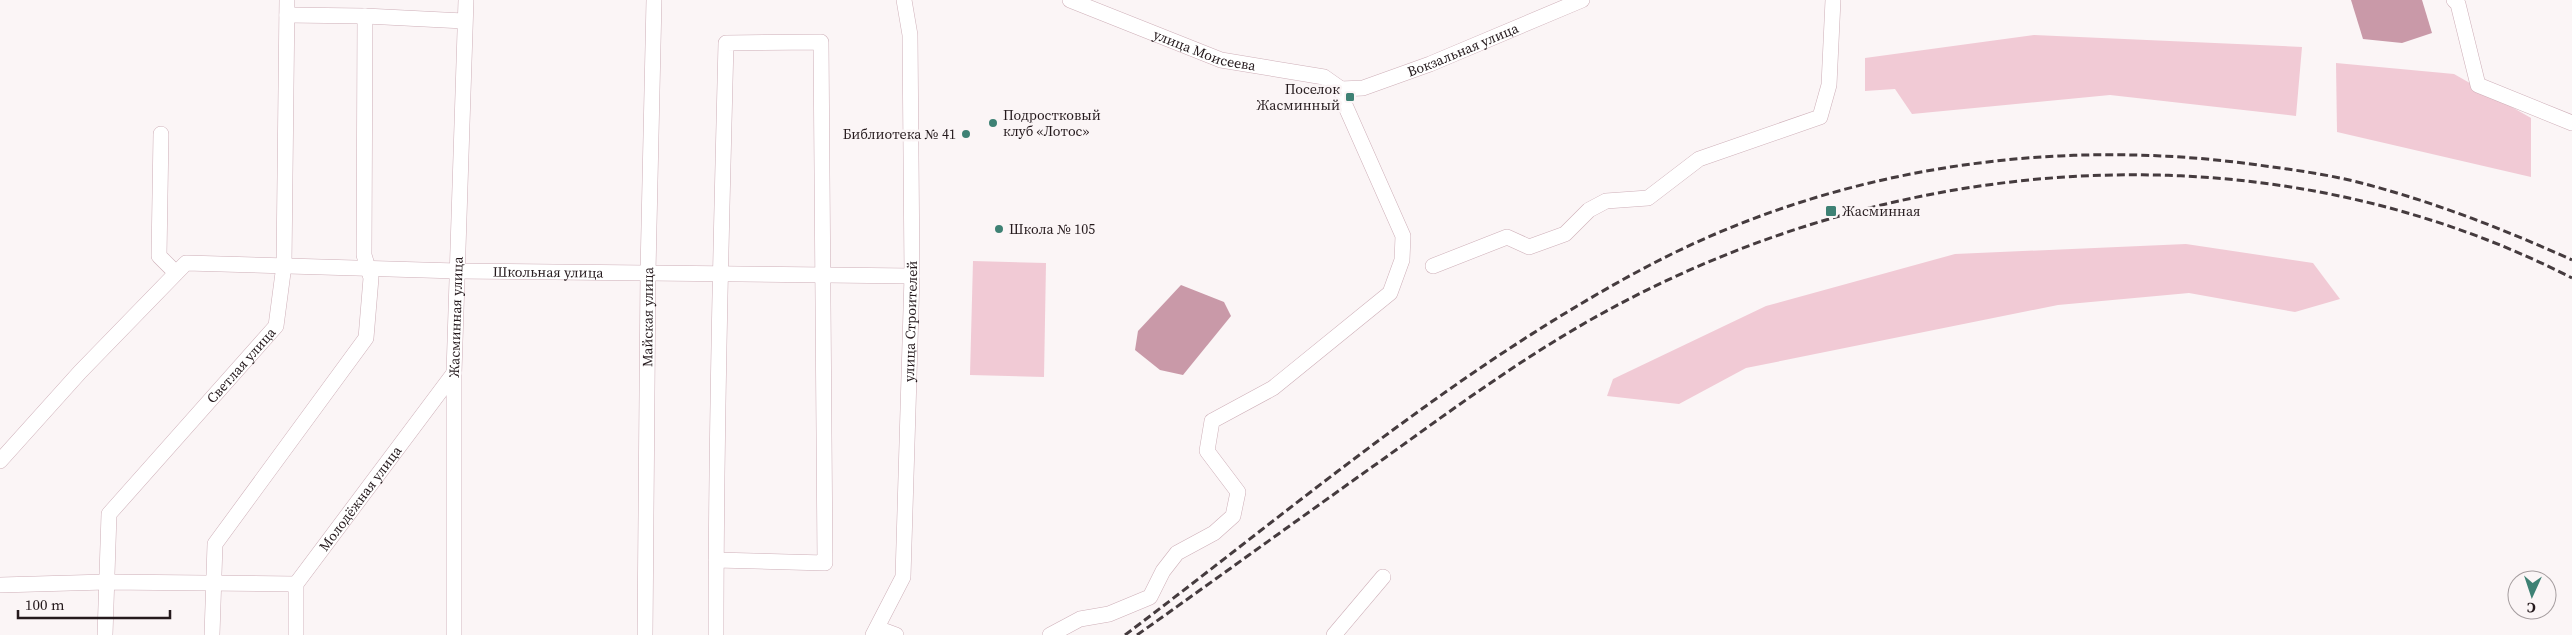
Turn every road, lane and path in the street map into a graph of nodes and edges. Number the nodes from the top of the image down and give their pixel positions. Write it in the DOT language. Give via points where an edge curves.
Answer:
graph roads {
  1 [pos="466,0"];
  2 [pos="654,0"];
  3 [pos="904,0"];
  4 [pos="1070,0"];
  5 [pos="1582,0"];
  6 [pos="1833,0"];
  7 [pos="2454,0"];
  8 [pos="287,8"];
  9 [pos="365,16"];
  10 [pos="464,21"];
  11 [pos="1341,89"];
  12 [pos="2572,123"];
  13 [pos="160,134"];
  14 [pos="284,264"];
  15 [pos="1433,266"];
  16 [pos="369,267"];
  17 [pos="181,268"];
  18 [pos="458,271"];
  19 [pos="648,272"];
  20 [pos="720,273"];
  21 [pos="824,275"];
  22 [pos="912,276"];
  23 [pos="454,373"];
  24 [pos="0,461"];
  25 [pos="716,560"];
  26 [pos="1383,577"];
  27 [pos="106,582"];
  28 [pos="212,584"];
  29 [pos="296,584"];
  30 [pos="0,585"];
  31 [pos="875,631"];
  32 [pos="105,635"];
  33 [pos="212,635"];
  34 [pos="296,635"];
  35 [pos="454,635"];
  36 [pos="645,635"];
  37 [pos="716,635"];
  38 [pos="896,635"];
  39 [pos="1050,635"];
  40 [pos="1334,635"];
  1 -- 10 [label="street, Жасминная улица"];
  2 -- 19 [label="street, Майская улица"];
  3 -- 22 [label="street, улица Строителей" via="910,35"];
  4 -- 11 [label="street, улица Моисеева" via="1221,60 1324,77"];
  5 -- 11 [label="street, Вокзальная улица" via="1430,64 1363,88"];
  6 -- 15 [label="street" via="1829,85 1820,116 1699,159 1648,198 1606,201 1589,210 1566,234 1529,247 1507,236"];
  7 -- 12 [label="street" via="2458,4 2478,85"];
  8 -- 9 [label="street"];
  8 -- 14 [label="street, Светлая улица"];
  9 -- 10 [label="street"];
  9 -- 16 [label="street" via="364,255"];
  10 -- 18 [label="street, Жасминная улица"];
  11 -- 39 [label="street" via="1344,104 1403,236 1402,260 1390,293 1273,388 1212,421 1207,451 1238,492 1233,516 1214,533 1177,553 1150,596 1110,614 1080,619"];
  13 -- 17 [label="street" via="159,256"];
  14 -- 16 [label="street, Школьная улица"];
  14 -- 17 [label="street, Школьная улица"];
  14 -- 27 [label="street, Светлая улица" via="276,326 109,514"];
  16 -- 18 [label="street, Школьная улица"];
  16 -- 28 [label="street" via="366,338 215,544"];
  17 -- 24 [label="street" via="80,372"];
  18 -- 19 [label="street, Школьная улица"];
  18 -- 23 [label="street, Жасминная улица"];
  19 -- 20 [label="street, Школьная улица"];
  19 -- 36 [label="street, Майская улица"];
  20 -- 21 [label="street, Школьная улица"];
  20 -- 21 [label="street" via="726,43 821,42"];
  20 -- 25 [label="street"];
  21 -- 22 [label="street, Школьная улица"];
  21 -- 25 [label="street" via="825,563"];
  22 -- 31 [label="street, улица Строителей" via="903,577"];
  23 -- 29 [label="street, Молодёжная улица"];
  23 -- 35 [label="street, Жасминная улица"];
  25 -- 37 [label="street"];
  26 -- 40 [label="street"];
  27 -- 28 [label="street"];
  27 -- 30 [label="street"];
  27 -- 32 [label="street, Светлая улица"];
  28 -- 29 [label="street"];
  28 -- 33 [label="street"];
  29 -- 34 [label="street"];
  31 -- 38 [label="street"];
}
